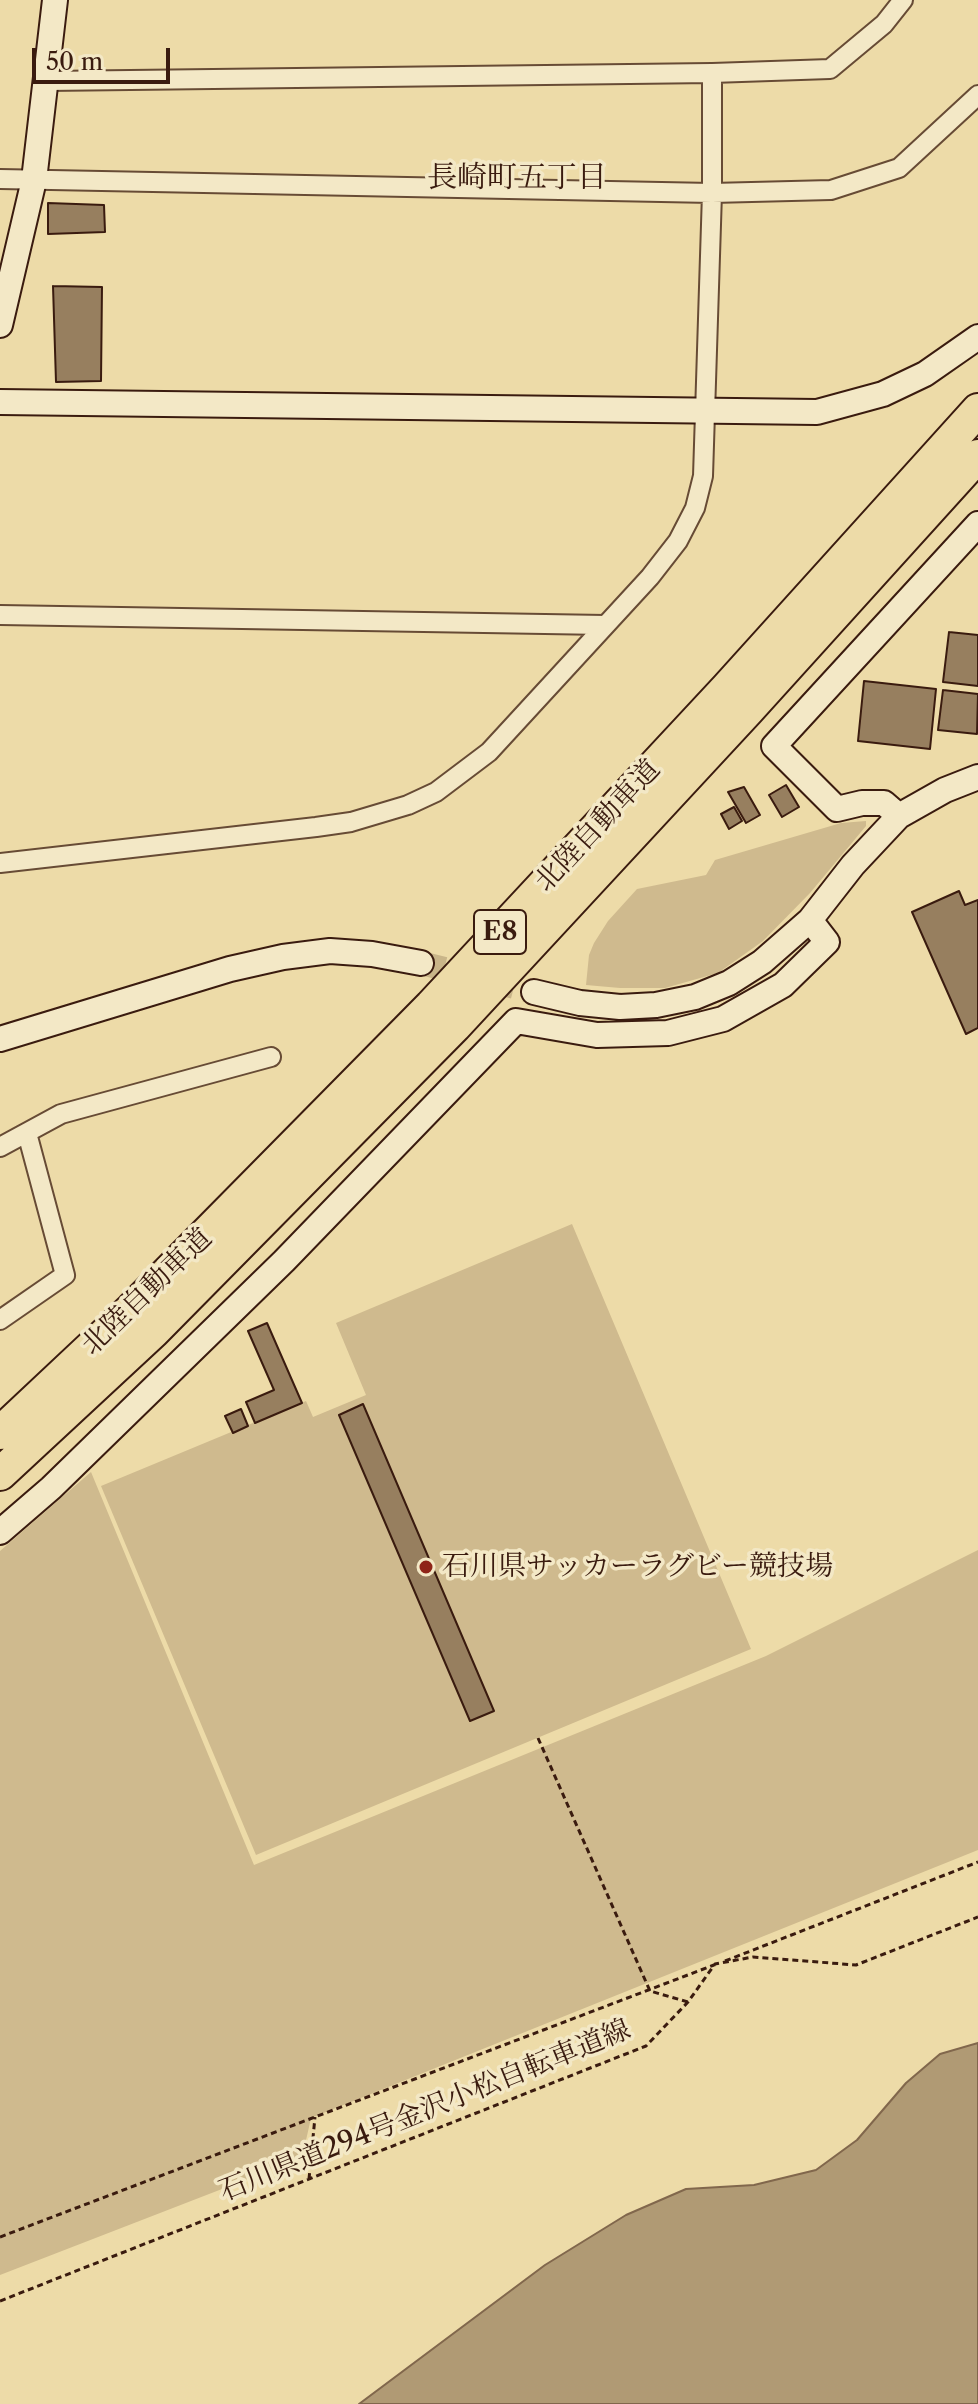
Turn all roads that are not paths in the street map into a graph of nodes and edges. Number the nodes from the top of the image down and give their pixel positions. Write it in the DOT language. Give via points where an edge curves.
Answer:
graph roads {
  1 [pos="55,0"];
  2 [pos="903,0"];
  3 [pos="712,73"];
  4 [pos="47,81"];
  5 [pos="978,95"];
  6 [pos="0,179"];
  7 [pos="34,180"];
  8 [pos="712,193"];
  9 [pos="0,325"];
  10 [pos="978,337"];
  11 [pos="0,402"];
  12 [pos="707,410"];
  13 [pos="978,410"];
  14 [pos="978,456"];
  15 [pos="978,524"];
  16 [pos="0,615"];
  17 [pos="605,625"];
  18 [pos="978,777"];
  19 [pos="899,816"];
  20 [pos="0,863"];
  21 [pos="810,920"];
  22 [pos="421,963"];
  23 [pos="534,992"];
  24 [pos="0,1039"];
  25 [pos="271,1057"];
  26 [pos="27,1133"];
  27 [pos="0,1147"];
  28 [pos="0,1320"];
  29 [pos="0,1433"];
  30 [pos="0,1474"];
  31 [pos="0,1532"];
  1 -- 4 [label="street"];
  2 -- 3 [label="street" via="884,24 830,69"];
  3 -- 4 [label="street"];
  3 -- 8 [label="street"];
  4 -- 7 [label="street"];
  5 -- 8 [label="street" via="899,168 831,190"];
  6 -- 7 [label="street"];
  7 -- 8 [label="street"];
  7 -- 9 [label="street"];
  8 -- 12 [label="street"];
  10 -- 12 [label="street" via="911,381 817,412"];
  11 -- 12 [label="street"];
  12 -- 17 [label="street" via="703,476 695,508 678,541"];
  13 -- 29 [label="highway, 北陸自動車道 / E8" via="431,1006 132,1309"];
  14 -- 30 [label="highway, 北陸自動車道 / E8" via="455,1026 153,1332"];
  15 -- 19 [label="street" via="774,746 837,809 884,803"];
  16 -- 17 [label="street"];
  17 -- 20 [label="street" via="489,752 436,792 408,805 316,827"];
  18 -- 19 [label="street"];
  19 -- 21 [label="street"];
  21 -- 23 [label="street" via="762,962 695,997 620,1007"];
  21 -- 31 [label="street" via="827,942 783,985 723,1019 668,1033 597,1035 516,1021 284,1261"];
  22 -- 24 [label="street" via="330,951 283,957"];
  25 -- 26 [label="street" via="61,1114"];
  26 -- 27 [label="street"];
  26 -- 28 [label="street" via="65,1275"];
}
